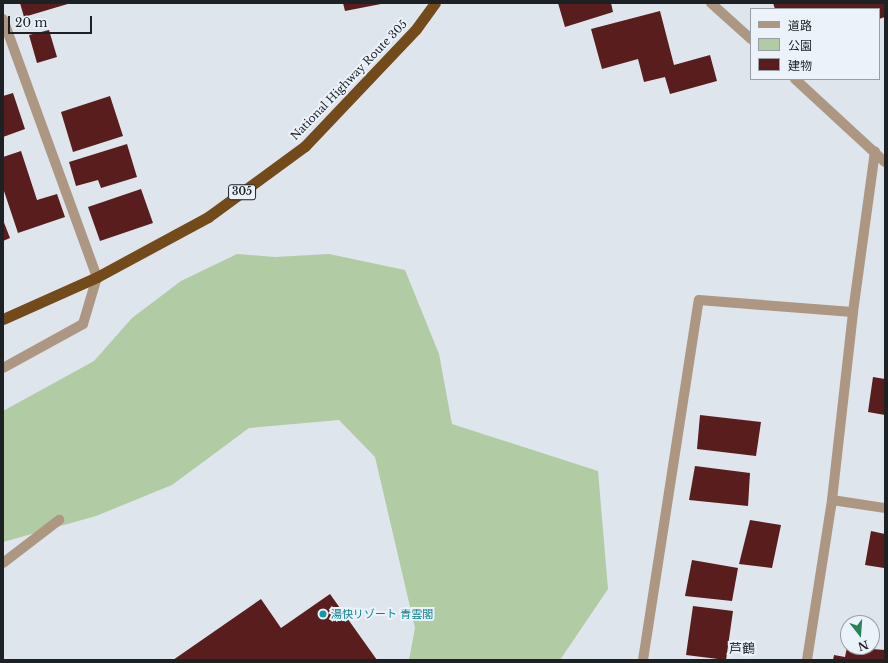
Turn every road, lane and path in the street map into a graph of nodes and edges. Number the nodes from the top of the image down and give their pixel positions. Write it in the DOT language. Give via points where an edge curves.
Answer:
graph roads {
  1 [pos="434,3"];
  2 [pos="711,3"];
  3 [pos="3,19"];
  4 [pos="750,38"];
  5 [pos="796,80"];
  6 [pos="875,152"];
  7 [pos="885,162"];
  8 [pos="97,277"];
  9 [pos="853,312"];
  10 [pos="3,319"];
  11 [pos="3,368"];
  12 [pos="832,500"];
  13 [pos="885,508"];
  14 [pos="59,520"];
  15 [pos="3,563"];
  16 [pos="643,660"];
  17 [pos="807,660"];
  1 -- 8 [label="highway, National Highway Route 305 / 305" via="416,29 305,146 208,217"];
  2 -- 4 [label="street"];
  3 -- 8 [label="street"];
  5 -- 6 [label="street"];
  6 -- 7 [label="street"];
  6 -- 9 [label="street"];
  8 -- 10 [label="highway, National Highway Route 305 / 305"];
  8 -- 11 [label="street" via="83,324"];
  9 -- 12 [label="street"];
  9 -- 16 [label="street" via="699,300"];
  12 -- 13 [label="street"];
  12 -- 17 [label="street"];
  14 -- 15 [label="street"];
}
